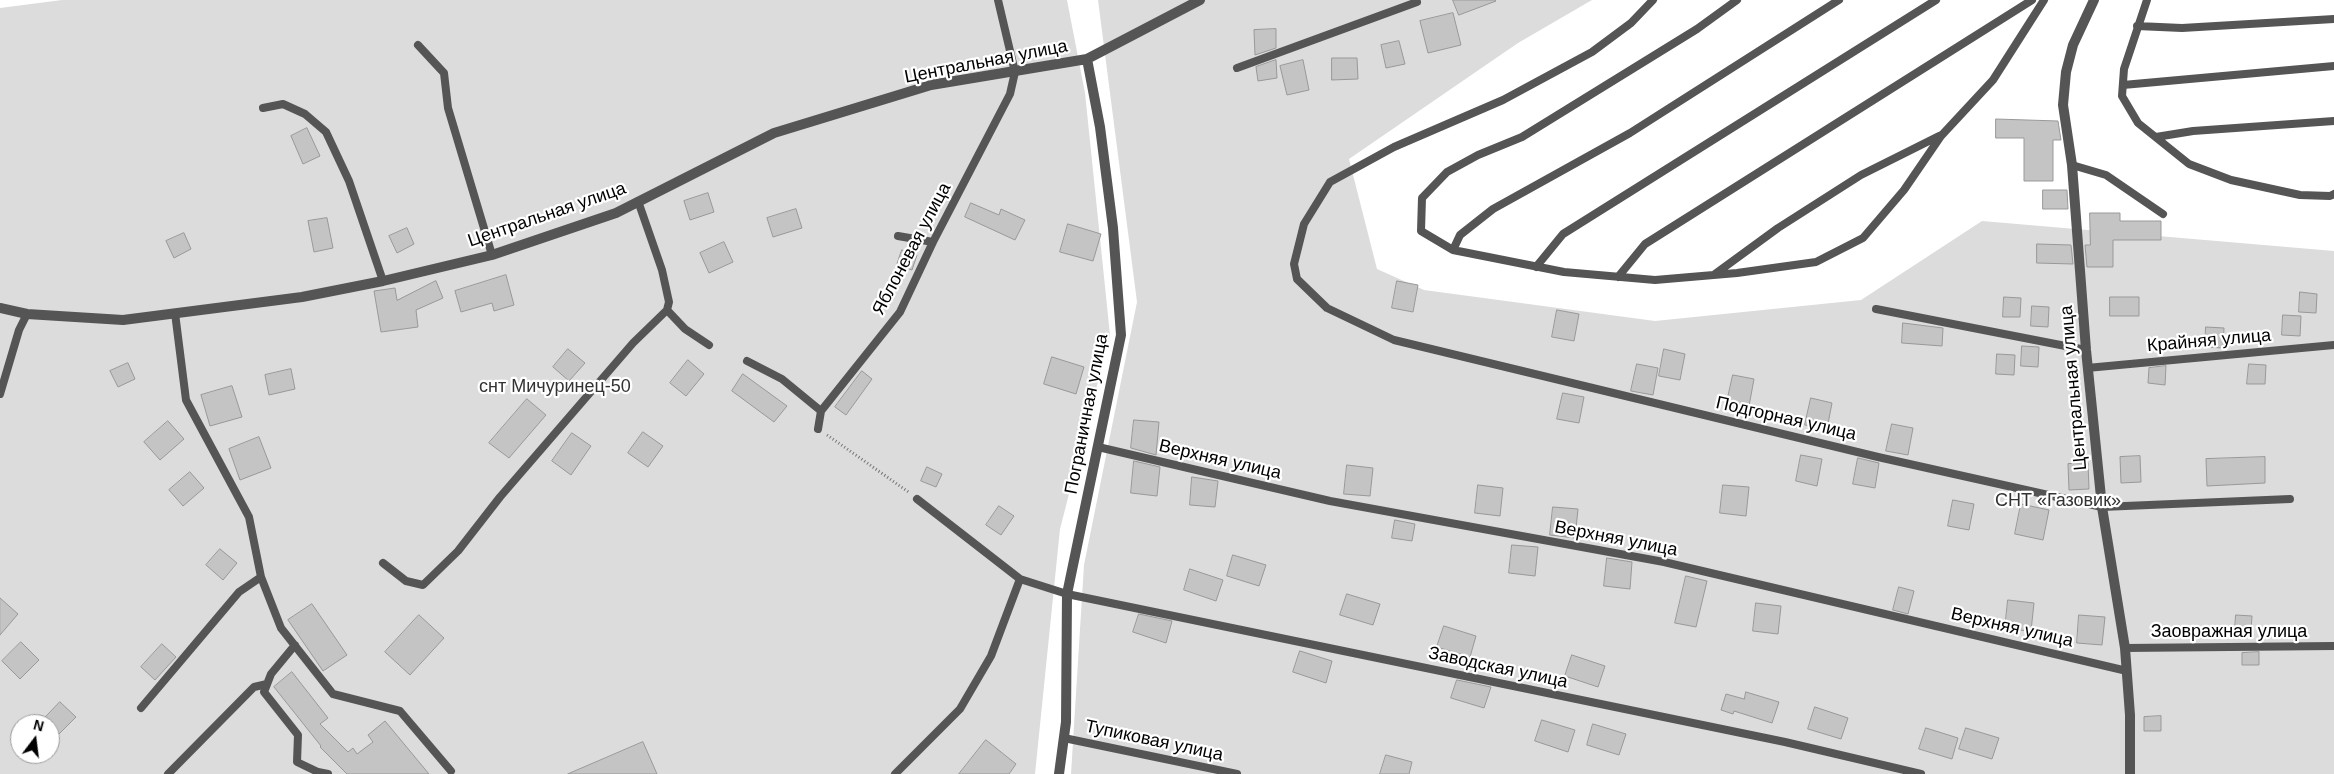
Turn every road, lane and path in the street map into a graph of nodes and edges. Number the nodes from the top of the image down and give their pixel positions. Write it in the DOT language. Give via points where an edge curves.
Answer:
graph roads {
  1 [pos="998,0"];
  2 [pos="1200,0"];
  3 [pos="1653,0"];
  4 [pos="1737,0"];
  5 [pos="1839,0"];
  6 [pos="1936,0"];
  7 [pos="2032,0"];
  8 [pos="2044,0"];
  9 [pos="2147,0"];
  10 [pos="1420,1"];
  11 [pos="2094,1"];
  12 [pos="2334,19"];
  13 [pos="2137,26"];
  14 [pos="418,44"];
  15 [pos="1086,60"];
  16 [pos="2334,66"];
  17 [pos="1238,68"];
  18 [pos="1015,72"];
  19 [pos="2123,85"];
  20 [pos="263,108"];
  21 [pos="2334,121"];
  22 [pos="1941,136"];
  23 [pos="2156,137"];
  24 [pos="2072,165"];
  25 [pos="2334,194"];
  26 [pos="638,201"];
  27 [pos="2163,214"];
  28 [pos="898,236"];
  29 [pos="933,242"];
  30 [pos="1452,250"];
  31 [pos="492,255"];
  32 [pos="1536,267"];
  33 [pos="1714,275"];
  34 [pos="1618,277"];
  35 [pos="383,281"];
  36 [pos="0,308"];
  37 [pos="1876,309"];
  38 [pos="667,310"];
  39 [pos="175,313"];
  40 [pos="27,314"];
  41 [pos="709,345"];
  42 [pos="2334,345"];
  43 [pos="2086,350"];
  44 [pos="747,361"];
  45 [pos="2087,368"];
  46 [pos="0,394"];
  47 [pos="821,411"];
  48 [pos="818,429"];
  49 [pos="1098,448"];
  50 [pos="917,499"];
  51 [pos="2290,499"];
  52 [pos="2102,507"];
  53 [pos="382,563"];
  54 [pos="261,577"];
  55 [pos="1020,579"];
  56 [pos="1067,594"];
  57 [pos="295,645"];
  58 [pos="2334,646"];
  59 [pos="2125,648"];
  60 [pos="2126,670"];
  61 [pos="267,684"];
  62 [pos="141,708"];
  63 [pos="1064,738"];
  64 [pos="451,771"];
  65 [pos="168,774"];
  66 [pos="328,774"];
  67 [pos="895,774"];
  68 [pos="1059,774"];
  69 [pos="1237,774"];
  70 [pos="1921,774"];
  71 [pos="2130,774"];
  1 -- 18 [label="lane"];
  2 -- 15 [label="street, Центральная улица"];
  3 -- 52 [label="lane, Подгорная улица" via="1630,23 1592,52 1503,100 1394,147 1330,182 1304,224 1294,264 1297,279 1327,308 1394,340 1878,457"];
  4 -- 30 [label="lane" via="1697,29 1530,132 1447,172 1422,198 1421,232"];
  5 -- 30 [label="lane" via="1630,134 1493,208 1460,234"];
  6 -- 32 [label="lane" via="1563,234"];
  7 -- 34 [label="lane" via="1645,244"];
  8 -- 22 [label="lane" via="1992,80"];
  9 -- 13 [label="lane"];
  10 -- 17 [label="lane"];
  11 -- 24 [label="street, Центральная улица" via="2073,45 2066,72 2063,104"];
  12 -- 13 [label="lane" via="2182,28"];
  13 -- 19 [label="lane" via="2124,69"];
  14 -- 31 [label="lane" via="444,72 448,108"];
  15 -- 18 [label="street, Центральная улица"];
  15 -- 49 [label="street, Пограничная улица" via="1100,128 1113,228 1121,335"];
  16 -- 19 [label="lane"];
  18 -- 26 [label="street, Центральная улица" via="931,86 774,133"];
  18 -- 29 [label="lane, Яблоневая улица" via="1010,94"];
  19 -- 23 [label="lane" via="2122,96 2138,123"];
  20 -- 35 [label="lane" via="283,104 305,114 326,132 349,181"];
  21 -- 23 [label="lane"];
  22 -- 33 [label="lane" via="1860,175 1778,228"];
  22 -- 33 [label="lane" via="1904,190 1863,238 1816,262"];
  23 -- 25 [label="lane" via="2189,164 2231,180 2300,195"];
  24 -- 27 [label="lane" via="2106,175"];
  24 -- 43 [label="street, Центральная улица"];
  26 -- 31 [label="street, Центральная улица" via="616,213"];
  26 -- 38 [label="lane" via="662,270 669,302"];
  28 -- 29 [label="lane"];
  29 -- 47 [label="lane, Яблоневая улица" via="900,312"];
  30 -- 32 [label="lane"];
  31 -- 35 [label="street, Центральная улица"];
  32 -- 34 [label="lane"];
  33 -- 34 [label="lane" via="1655,280"];
  35 -- 39 [label="street, Центральная улица" via="302,297"];
  36 -- 40 [label="street, Центральная улица"];
  37 -- 43 [label="lane"];
  38 -- 41 [label="lane" via="685,329"];
  38 -- 53 [label="lane" via="633,343 500,497 458,551 422,585 406,581"];
  39 -- 40 [label="street, Центральная улица" via="123,320"];
  39 -- 54 [label="lane" via="186,400 249,517"];
  40 -- 46 [label="lane"];
  42 -- 45 [label="lane, Крайняя улица"];
  43 -- 45 [label="street, Центральная улица"];
  44 -- 47 [label="lane" via="782,379"];
  45 -- 52 [label="street, Центральная улица"];
  47 -- 48 [label="lane, Яблоневая улица"];
  48 -- 50 [label="path"];
  49 -- 56 [label="street, Пограничная улица"];
  49 -- 60 [label="lane, Верхняя улица" via="1330,501 1664,562"];
  50 -- 55 [label="lane"];
  51 -- 52 [label="lane, Подгорная улица"];
  52 -- 59 [label="street, Центральная улица"];
  54 -- 57 [label="lane" via="281,628"];
  54 -- 62 [label="lane" via="239,592"];
  55 -- 56 [label="lane, Заводская улица"];
  55 -- 67 [label="lane" via="991,656 960,709"];
  56 -- 63 [label="street, Пограничная улица"];
  56 -- 70 [label="lane, Заводская улица" via="1785,742"];
  57 -- 61 [label="lane" via="271,674"];
  57 -- 64 [label="lane" via="333,694 400,711"];
  58 -- 59 [label="lane, Заовражная улица"];
  59 -- 60 [label="street, Центральная улица"];
  60 -- 71 [label="street, Центральная улица"];
  61 -- 65 [label="lane" via="254,687"];
  61 -- 66 [label="lane" via="264,692 298,735 298,762"];
  63 -- 68 [label="street, Пограничная улица"];
  63 -- 69 [label="lane, Тупиковая улица"];
}
